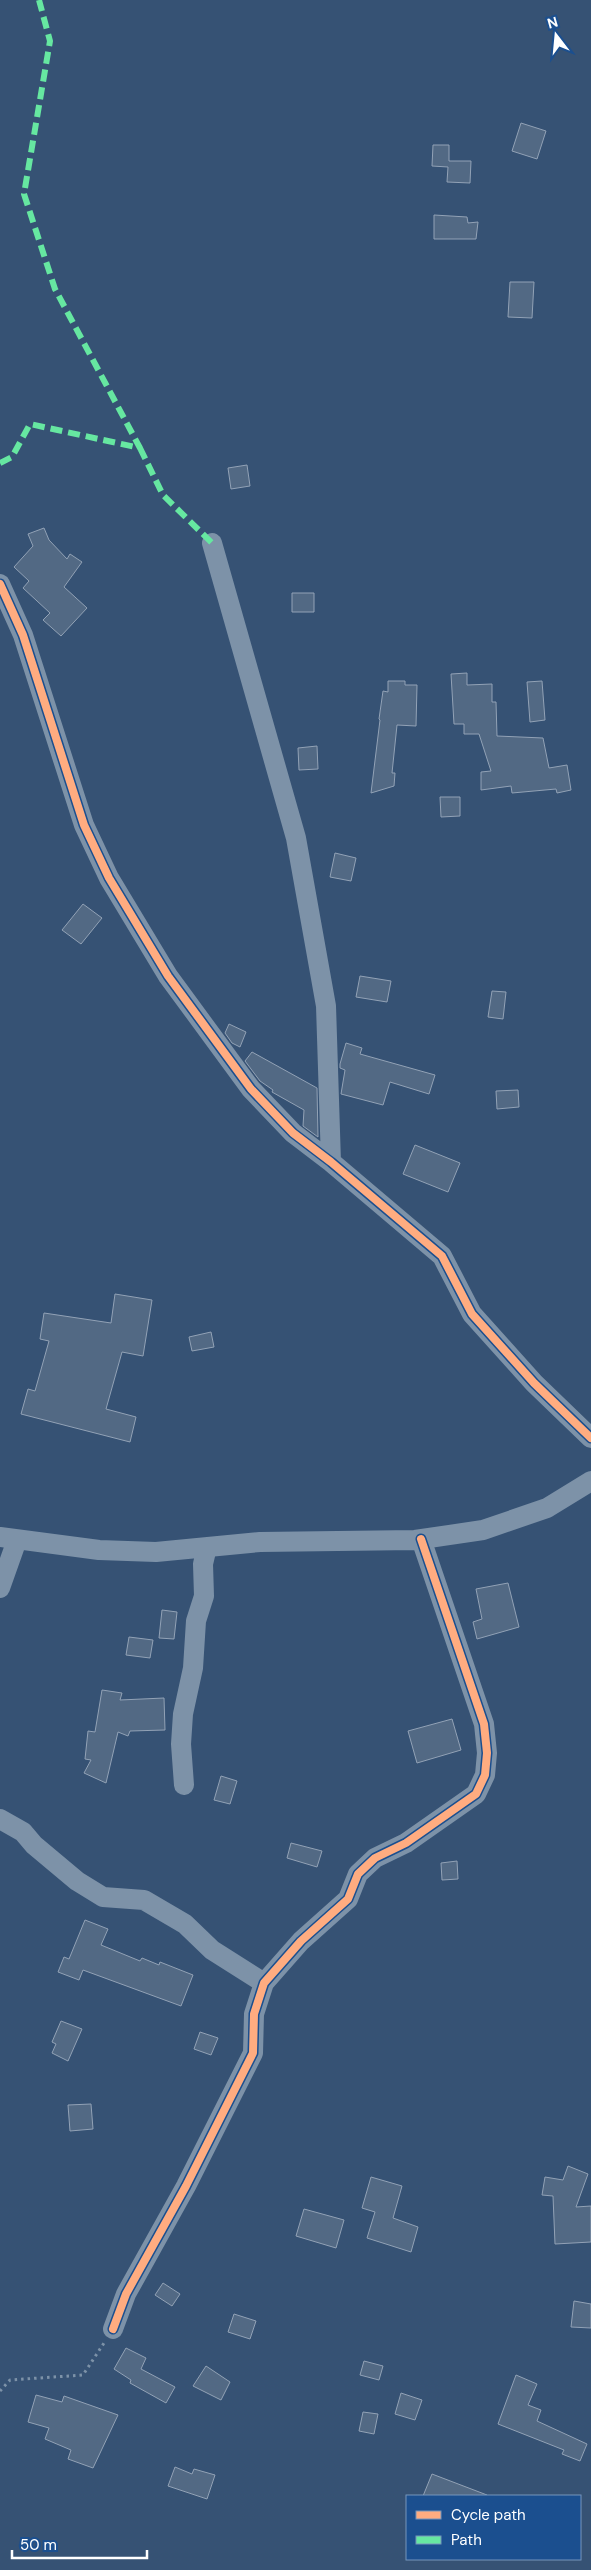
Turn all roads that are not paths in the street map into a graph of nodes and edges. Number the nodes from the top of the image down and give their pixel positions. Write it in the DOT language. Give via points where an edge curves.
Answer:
graph roads {
  1 [pos="212,543"];
  2 [pos="0,584"];
  3 [pos="331,1162"];
  4 [pos="591,1438"];
  5 [pos="591,1481"];
  6 [pos="8,1539"];
  7 [pos="421,1539"];
  8 [pos="207,1547"];
  9 [pos="0,1588"];
  10 [pos="184,1785"];
  11 [pos="0,1819"];
  12 [pos="264,1983"];
  13 [pos="113,2329"];
  1 -- 3 [label="street" via="296,838 326,1006"];
  2 -- 3 [label="street" via="23,635 84,825 118,894 168,976 251,1089 293,1133"];
  3 -- 4 [label="street" via="442,1256 472,1314 534,1383"];
  5 -- 7 [label="street" via="547,1508 492,1527"];
  6 -- 8 [label="street" via="99,1550 156,1552"];
  6 -- 9 [label="street"];
  7 -- 8 [label="street" via="260,1542"];
  7 -- 12 [label="street" via="484,1724 485,1775 476,1794 406,1843 375,1858 358,1874 348,1899 301,1941"];
  8 -- 10 [label="street" via="203,1564 204,1596 196,1621 194,1668 183,1714"];
  11 -- 12 [label="street" via="23,1832 77,1881 104,1897 144,1900 185,1924 212,1950"];
  12 -- 13 [label="street" via="254,2014 253,2053 190,2178 126,2294"];
}
